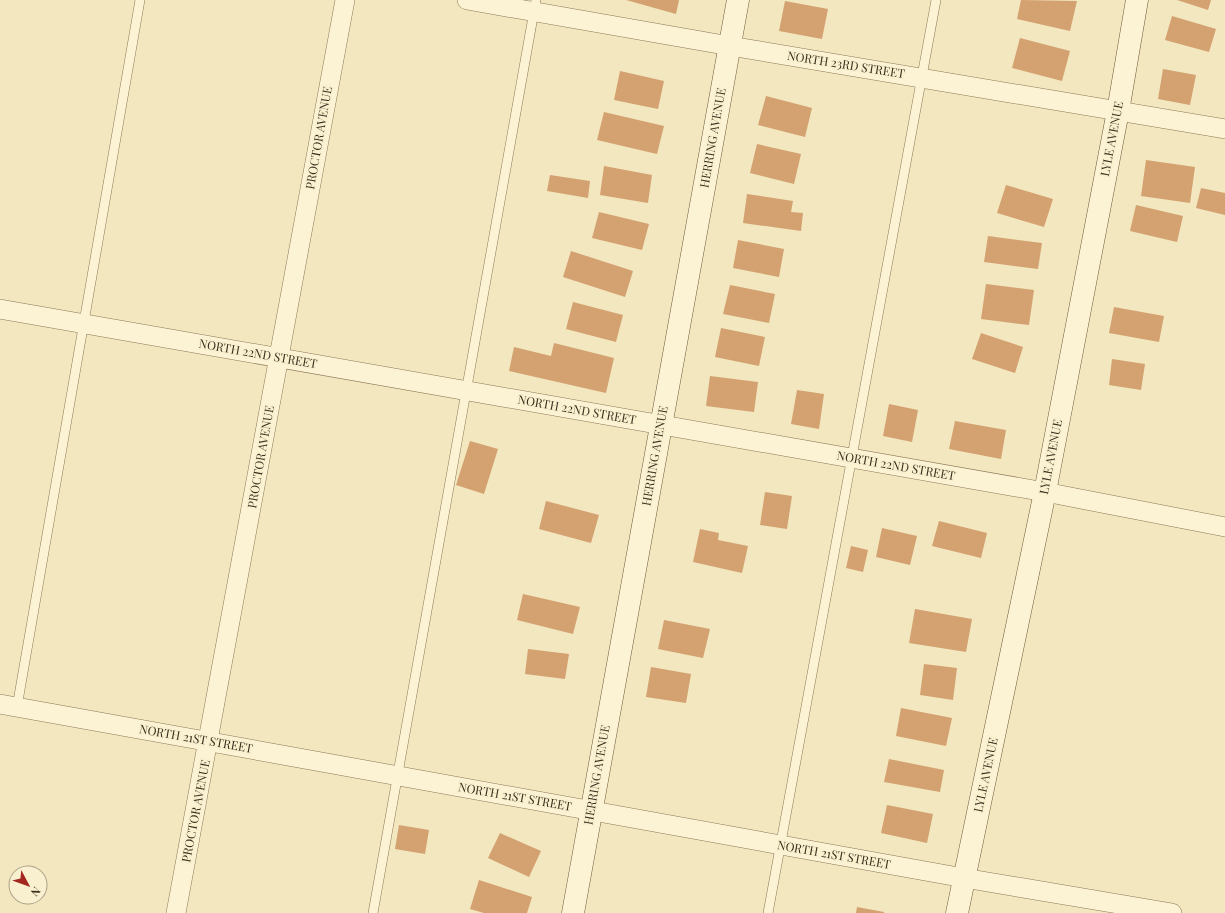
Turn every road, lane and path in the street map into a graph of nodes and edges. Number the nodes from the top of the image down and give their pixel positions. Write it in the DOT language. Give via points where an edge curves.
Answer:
graph roads {
  1 [pos="140,0"];
  2 [pos="345,0"];
  3 [pos="467,0"];
  4 [pos="738,0"];
  5 [pos="936,0"];
  6 [pos="1137,0"];
  7 [pos="535,6"];
  8 [pos="730,46"];
  9 [pos="923,78"];
  10 [pos="1118,111"];
  11 [pos="1225,129"];
  12 [pos="0,309"];
  13 [pos="84,324"];
  14 [pos="279,358"];
  15 [pos="466,391"];
  16 [pos="660,425"];
  17 [pos="851,458"];
  18 [pos="1045,492"];
  19 [pos="1225,527"];
  20 [pos="8,705"];
  21 [pos="209,742"];
  22 [pos="398,776"];
  23 [pos="591,811"];
  24 [pos="781,845"];
  25 [pos="964,878"];
  26 [pos="176,913"];
  27 [pos="373,913"];
  28 [pos="572,913"];
  29 [pos="768,913"];
  30 [pos="957,913"];
  31 [pos="1172,913"];
  1 -- 13 [label="lane"];
  2 -- 14 [label="street, PROCTOR AVENUE"];
  3 -- 7 [label="street, NORTH 23RD STREET"];
  4 -- 8 [label="main road, HERRING AVENUE"];
  5 -- 9 [label="lane"];
  6 -- 10 [label="main road, LYLE AVENUE"];
  7 -- 8 [label="street, NORTH 23RD STREET"];
  7 -- 15 [label="lane"];
  8 -- 9 [label="street, NORTH 23RD STREET"];
  8 -- 16 [label="main road, HERRING AVENUE"];
  9 -- 10 [label="street, NORTH 23RD STREET"];
  9 -- 17 [label="lane"];
  10 -- 11 [label="street, NORTH 23RD STREET"];
  10 -- 18 [label="main road, LYLE AVENUE"];
  12 -- 13 [label="street, NORTH 22ND STREET"];
  13 -- 14 [label="street, NORTH 22ND STREET"];
  13 -- 20 [label="lane"];
  14 -- 15 [label="street, NORTH 22ND STREET"];
  14 -- 21 [label="street, PROCTOR AVENUE"];
  15 -- 16 [label="street, NORTH 22ND STREET"];
  15 -- 22 [label="lane"];
  16 -- 17 [label="street, NORTH 22ND STREET"];
  16 -- 23 [label="main road, HERRING AVENUE"];
  17 -- 18 [label="street, NORTH 22ND STREET"];
  17 -- 24 [label="lane"];
  18 -- 19 [label="street, NORTH 22ND STREET"];
  18 -- 25 [label="main road, LYLE AVENUE"];
  20 -- 21 [label="street, NORTH 21ST STREET"];
  21 -- 22 [label="street, NORTH 21ST STREET"];
  21 -- 26 [label="street, PROCTOR AVENUE"];
  22 -- 23 [label="street, NORTH 21ST STREET"];
  22 -- 27 [label="lane"];
  23 -- 24 [label="street, NORTH 21ST STREET"];
  23 -- 28 [label="main road, HERRING AVENUE"];
  24 -- 25 [label="street, NORTH 21ST STREET"];
  24 -- 29 [label="lane"];
  25 -- 30 [label="main road, LYLE AVENUE"];
  25 -- 31 [label="street, NORTH 21ST STREET"];
}
